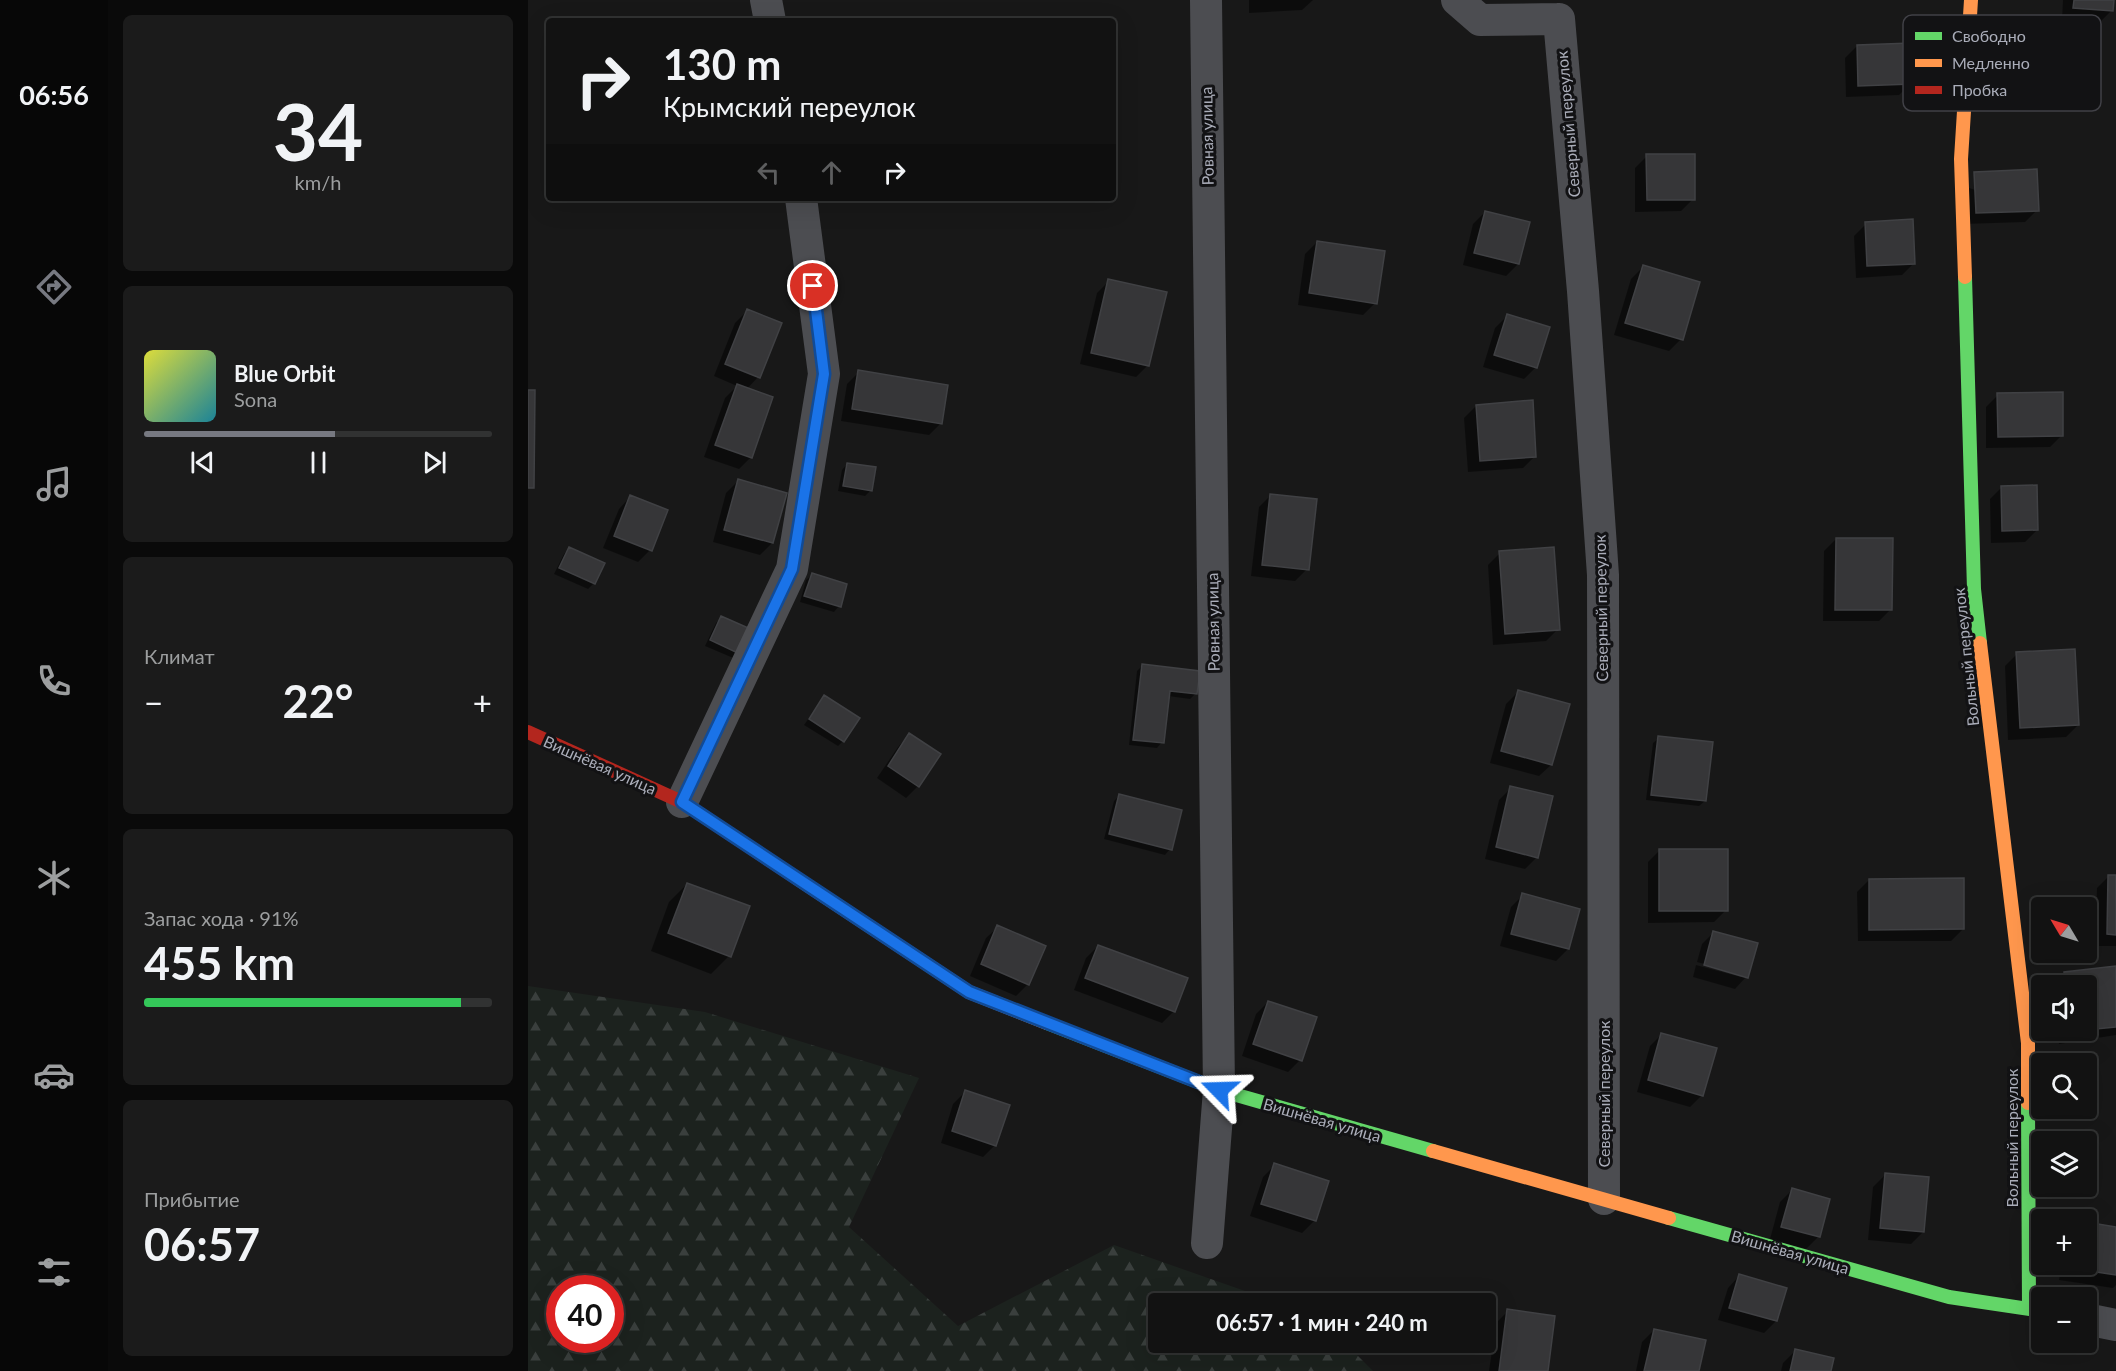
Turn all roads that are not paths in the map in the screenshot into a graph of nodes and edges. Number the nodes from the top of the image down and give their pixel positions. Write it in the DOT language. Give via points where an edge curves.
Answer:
graph roads {
  1 [pos="766,0"];
  2 [pos="1206,0"];
  3 [pos="1457,0"];
  4 [pos="1971,0"];
  5 [pos="1568,10"];
  6 [pos="1970,15"];
  7 [pos="769,18"];
  8 [pos="1964,111"];
  9 [pos="801,201"];
  10 [pos="528,732"];
  11 [pos="682,802"];
  12 [pos="1219,1090"];
  13 [pos="1604,1199"];
  14 [pos="1207,1243"];
  15 [pos="2034,1287"];
  16 [pos="2031,1309"];
  17 [pos="2097,1321"];
  18 [pos="2116,1325"];
  1 -- 7 [label="street"];
  2 -- 12 [label="street, Ровная улица"];
  3 -- 5 [label="street" via="1480,20"];
  4 -- 6 [label="street, Вольный переулок"];
  5 -- 13 [label="street, Северный переулок" via="1602,575"];
  8 -- 15 [label="street, Вольный переулок" via="1961,159 1974,589 2028,1043"];
  9 -- 11 [label="street" via="824,374 792,569"];
  10 -- 11 [label="street, Вишнёвая улица"];
  11 -- 12 [label="street, Вишнёвая улица" via="969,992"];
  12 -- 13 [label="street, Вишнёвая улица"];
  12 -- 14 [label="street, Ровная улица"];
  13 -- 16 [label="street, Вишнёвая улица" via="1948,1297"];
  17 -- 18 [label="street"];
}
